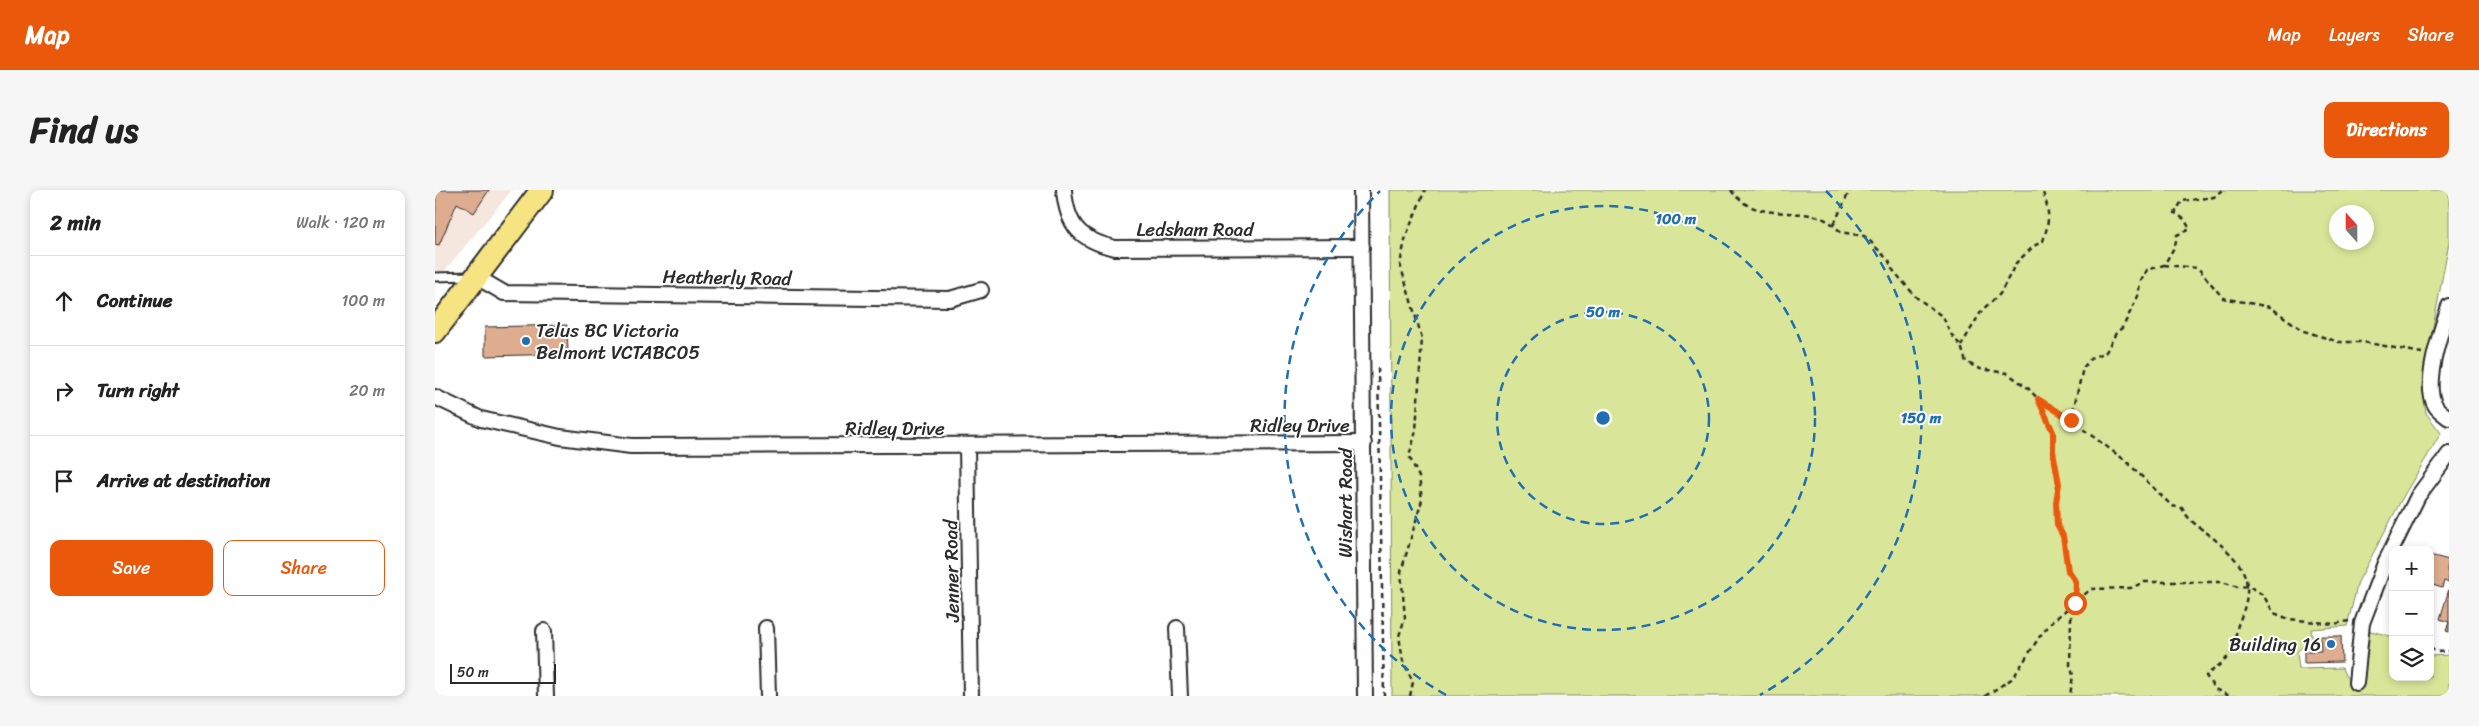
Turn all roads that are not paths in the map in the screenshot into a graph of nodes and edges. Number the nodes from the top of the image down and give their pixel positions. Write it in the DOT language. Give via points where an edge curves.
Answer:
graph roads {
  1 [pos="542,190"];
  2 [pos="1064,190"];
  3 [pos="1361,190"];
  4 [pos="527,200"];
  5 [pos="1362,247"];
  6 [pos="475,276"];
  7 [pos="435,277"];
  8 [pos="981,290"];
  9 [pos="2449,306"];
  10 [pos="435,330"];
  11 [pos="435,397"];
  12 [pos="2449,418"];
  13 [pos="1364,443"];
  14 [pos="967,446"];
  15 [pos="2449,454"];
  16 [pos="766,628"];
  17 [pos="1177,628"];
  18 [pos="544,631"];
  19 [pos="2356,683"];
  20 [pos="546,696"];
  21 [pos="768,696"];
  22 [pos="971,696"];
  23 [pos="1179,696"];
  24 [pos="1365,696"];
  1 -- 4 [label="main road"];
  2 -- 5 [label="street, Ledsham Road" via="1071,223 1096,244 1115,248"];
  3 -- 5 [label="street, Wishart Road"];
  4 -- 6 [label="main road"];
  5 -- 13 [label="street, Wishart Road"];
  6 -- 7 [label="lane"];
  6 -- 8 [label="street, Heatherly Road" via="504,293 950,299"];
  6 -- 10 [label="main road"];
  9 -- 12 [label="street" via="2431,383 2434,405"];
  11 -- 14 [label="street, Ridley Drive" via="481,419 560,437 631,446"];
  13 -- 14 [label="street, Ridley Drive"];
  13 -- 24 [label="street, Wishart Road"];
  14 -- 22 [label="street, Jenner Road"];
  15 -- 19 [label="street" via="2417,499 2385,563 2364,618"];
  16 -- 21 [label="street"];
  17 -- 23 [label="street"];
  18 -- 20 [label="street"];
}
